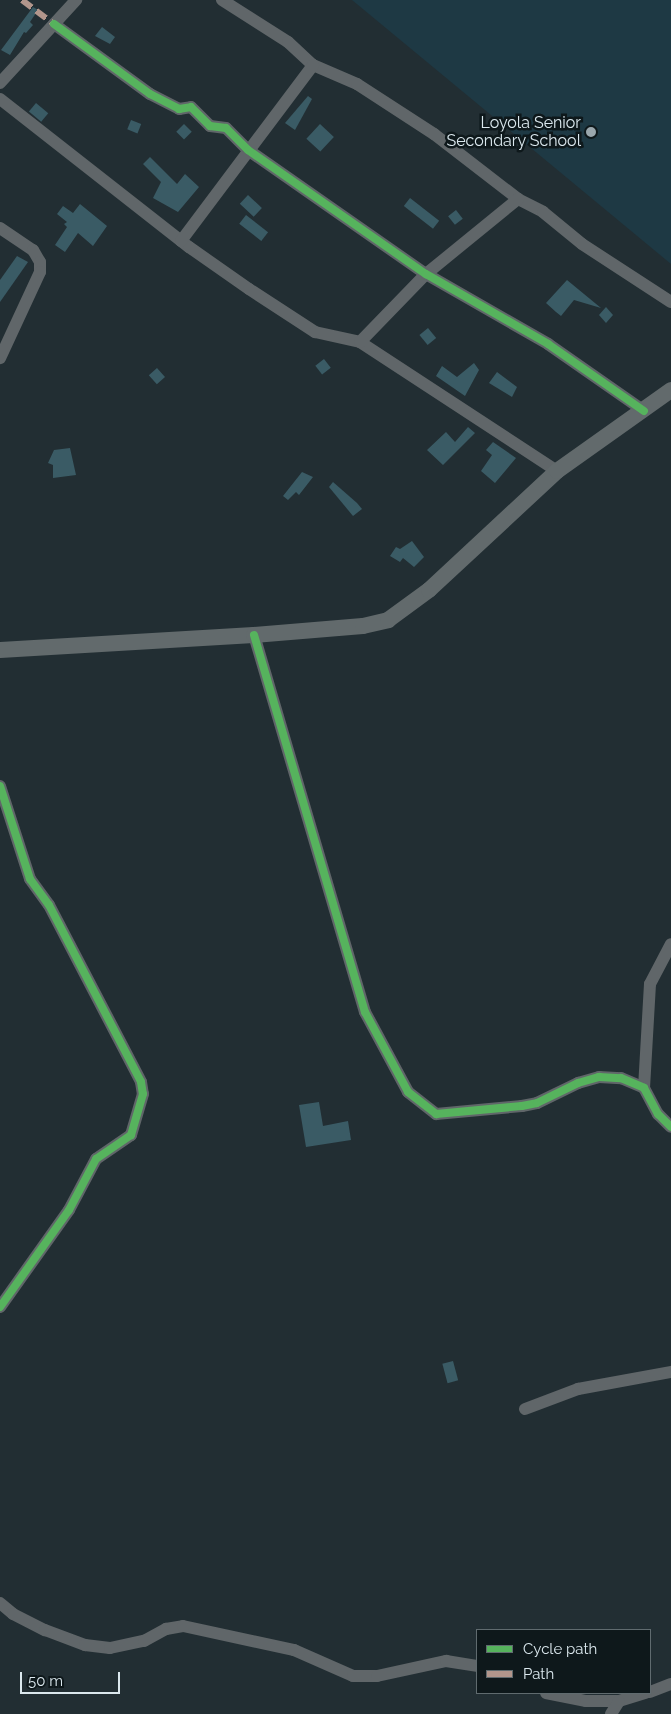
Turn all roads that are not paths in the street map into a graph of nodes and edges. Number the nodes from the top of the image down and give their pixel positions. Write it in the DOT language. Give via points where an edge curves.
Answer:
graph roads {
  1 [pos="76,0"];
  2 [pos="222,0"];
  3 [pos="54,24"];
  4 [pos="313,65"];
  5 [pos="0,83"];
  6 [pos="0,100"];
  7 [pos="248,150"];
  8 [pos="518,199"];
  9 [pos="0,228"];
  10 [pos="181,241"];
  11 [pos="426,274"];
  12 [pos="671,302"];
  13 [pos="360,342"];
  14 [pos="0,358"];
  15 [pos="668,397"];
  16 [pos="644,411"];
  17 [pos="557,471"];
  18 [pos="254,635"];
  19 [pos="0,650"];
  20 [pos="0,786"];
  21 [pos="671,944"];
  22 [pos="644,1088"];
  23 [pos="671,1127"];
  24 [pos="0,1307"];
  25 [pos="671,1372"];
  26 [pos="525,1409"];
  27 [pos="0,1603"];
  28 [pos="476,1666"];
  29 [pos="671,1684"];
  30 [pos="651,1692"];
  31 [pos="552,1694"];
  32 [pos="643,1694"];
  33 [pos="619,1701"];
  34 [pos="611,1714"];
  1 -- 3 [label="street"];
  2 -- 4 [label="street" via="288,42"];
  3 -- 5 [label="street"];
  3 -- 7 [label="street" via="150,94 178,108 191,107 210,126 233,133"];
  4 -- 7 [label="street"];
  4 -- 8 [label="street" via="380,98"];
  6 -- 10 [label="street"];
  7 -- 10 [label="street"];
  7 -- 11 [label="street"];
  8 -- 11 [label="street"];
  8 -- 12 [label="street" via="543,212 582,244"];
  9 -- 14 [label="street" via="33,250 40,262 40,272"];
  10 -- 13 [label="street" via="315,332"];
  11 -- 13 [label="street"];
  11 -- 16 [label="street" via="548,344"];
  13 -- 17 [label="street"];
  15 -- 16 [label="main road"];
  16 -- 17 [label="main road"];
  17 -- 18 [label="main road" via="429,590 388,620 363,626"];
  18 -- 19 [label="main road"];
  18 -- 22 [label="street" via="365,1012 408,1092 436,1114 522,1106 599,1077 621,1078"];
  20 -- 24 [label="street" via="30,879 49,905 141,1082 143,1094 131,1135 96,1159 69,1210"];
  21 -- 22 [label="street" via="650,984"];
  22 -- 23 [label="street" via="658,1114"];
  25 -- 26 [label="street" via="578,1389"];
  27 -- 28 [label="street" via="13,1614 45,1630 85,1645 110,1648 144,1641 166,1629 183,1626 294,1650 353,1676 377,1676 446,1661"];
  29 -- 30 [label="street"];
  31 -- 33 [label="street"];
  32 -- 33 [label="street"];
  33 -- 34 [label="street"];
}
